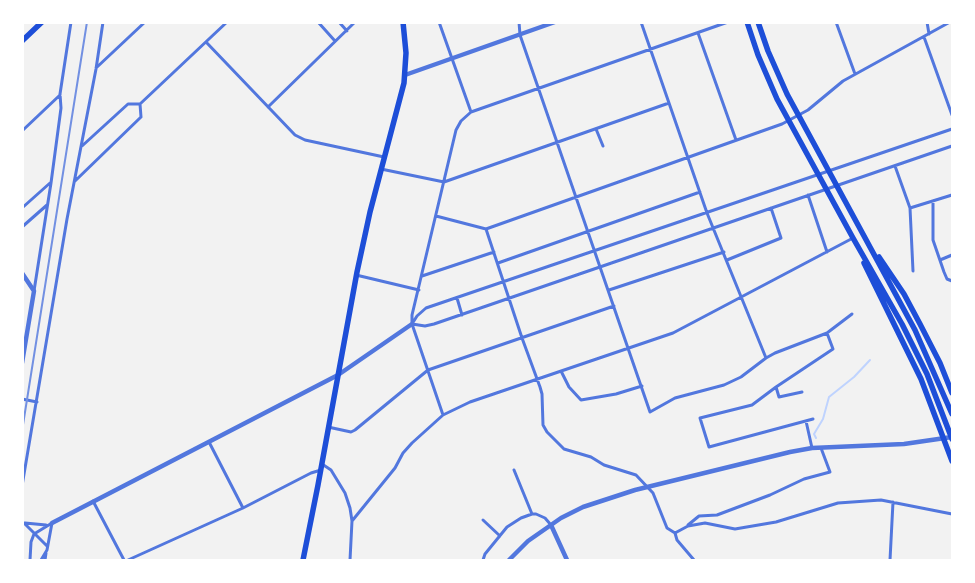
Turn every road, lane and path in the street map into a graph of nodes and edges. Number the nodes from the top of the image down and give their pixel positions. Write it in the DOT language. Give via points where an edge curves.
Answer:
graph roads {
  1 [pos="42,22"];
  2 [pos="71,22"];
  3 [pos="103,22"];
  4 [pos="145,22"];
  5 [pos="228,22"];
  6 [pos="318,22"];
  7 [pos="340,22"];
  8 [pos="356,22"];
  9 [pos="403,22"];
  10 [pos="439,22"];
  11 [pos="520,22"];
  12 [pos="555,22"];
  13 [pos="641,22"];
  14 [pos="728,22"];
  15 [pos="747,22"];
  16 [pos="758,22"];
  17 [pos="927,22"];
  18 [pos="950,22"];
  19 [pos="838,23"];
  20 [pos="347,31"];
  21 [pos="698,33"];
  22 [pos="929,34"];
  23 [pos="520,35"];
  24 [pos="924,37"];
  25 [pos="22,41"];
  26 [pos="336,41"];
  27 [pos="206,42"];
  28 [pos="651,50"];
  29 [pos="452,59"];
  30 [pos="96,68"];
  31 [pos="855,74"];
  32 [pos="405,75"];
  33 [pos="539,88"];
  34 [pos="60,94"];
  35 [pos="669,103"];
  36 [pos="140,104"];
  37 [pos="268,106"];
  38 [pos="471,112"];
  39 [pos="952,115"];
  40 [pos="798,116"];
  41 [pos="789,121"];
  42 [pos="596,129"];
  43 [pos="952,129"];
  44 [pos="22,131"];
  45 [pos="736,140"];
  46 [pos="558,143"];
  47 [pos="603,146"];
  48 [pos="952,146"];
  49 [pos="81,147"];
  50 [pos="688,157"];
  51 [pos="384,158"];
  52 [pos="895,166"];
  53 [pos="382,169"];
  54 [pos="829,171"];
  55 [pos="818,174"];
  56 [pos="75,181"];
  57 [pos="444,182"];
  58 [pos="51,183"];
  59 [pos="837,186"];
  60 [pos="826,189"];
  61 [pos="700,192"];
  62 [pos="808,195"];
  63 [pos="952,195"];
  64 [pos="577,196"];
  65 [pos="932,201"];
  66 [pos="48,204"];
  67 [pos="22,208"];
  68 [pos="771,208"];
  69 [pos="910,208"];
  70 [pos="708,213"];
  71 [pos="436,216"];
  72 [pos="22,227"];
  73 [pos="713,228"];
  74 [pos="486,229"];
  75 [pos="589,231"];
  76 [pos="853,238"];
  77 [pos="868,242"];
  78 [pos="595,251"];
  79 [pos="494,252"];
  80 [pos="724,252"];
  81 [pos="827,252"];
  82 [pos="952,255"];
  83 [pos="727,260"];
  84 [pos="940,260"];
  85 [pos="498,263"];
  86 [pos="601,267"];
  87 [pos="912,271"];
  88 [pos="22,273"];
  89 [pos="356,276"];
  90 [pos="421,276"];
  91 [pos="952,281"];
  92 [pos="504,282"];
  93 [pos="419,290"];
  94 [pos="609,290"];
  95 [pos="34,291"];
  96 [pos="741,297"];
  97 [pos="457,298"];
  98 [pos="510,298"];
  99 [pos="614,306"];
  100 [pos="462,314"];
  101 [pos="852,314"];
  102 [pos="412,324"];
  103 [pos="827,334"];
  104 [pos="522,338"];
  105 [pos="629,347"];
  106 [pos="766,358"];
  107 [pos="22,363"];
  108 [pos="428,370"];
  109 [pos="561,370"];
  110 [pos="338,375"];
  111 [pos="537,378"];
  112 [pos="642,386"];
  113 [pos="776,387"];
  114 [pos="802,392"];
  115 [pos="952,393"];
  116 [pos="22,399"];
  117 [pos="37,402"];
  118 [pos="952,414"];
  119 [pos="443,415"];
  120 [pos="814,419"];
  121 [pos="806,421"];
  122 [pos="328,426"];
  123 [pos="952,438"];
  124 [pos="945,439"];
  125 [pos="209,442"];
  126 [pos="812,448"];
  127 [pos="821,448"];
  128 [pos="952,462"];
  129 [pos="322,464"];
  130 [pos="321,470"];
  131 [pos="514,470"];
  132 [pos="22,486"];
  133 [pos="649,488"];
  134 [pos="93,502"];
  135 [pos="892,502"];
  136 [pos="243,508"];
  137 [pos="532,514"];
  138 [pos="952,514"];
  139 [pos="352,520"];
  140 [pos="483,520"];
  141 [pos="23,522"];
  142 [pos="50,524"];
  143 [pos="551,525"];
  144 [pos="688,526"];
  145 [pos="675,533"];
  146 [pos="34,534"];
  147 [pos="500,536"];
  148 [pos="47,548"];
  149 [pos="30,560"];
  150 [pos="41,560"];
  151 [pos="45,560"];
  152 [pos="126,560"];
  153 [pos="303,560"];
  154 [pos="348,560"];
  155 [pos="483,560"];
  156 [pos="509,560"];
  157 [pos="568,560"];
  158 [pos="694,560"];
  159 [pos="890,560"];
  1 -- 25 [label="main road"];
  2 -- 34 [label="street"];
  3 -- 30 [label="street"];
  4 -- 30 [label="street"];
  5 -- 27 [label="street"];
  6 -- 26 [label="street"];
  7 -- 20 [label="street"];
  8 -- 20 [label="street"];
  9 -- 32 [label="main road"];
  10 -- 29 [label="street"];
  11 -- 23 [label="street"];
  12 -- 23 [label="street"];
  13 -- 28 [label="street"];
  14 -- 21 [label="street"];
  15 -- 41 [label="main road" via="764,70"];
  16 -- 40 [label="main road"];
  17 -- 22 [label="street"];
  18 -- 22 [label="street"];
  19 -- 31 [label="street"];
  20 -- 26 [label="street"];
  21 -- 28 [label="street"];
  21 -- 45 [label="street"];
  22 -- 24 [label="street"];
  23 -- 29 [label="street"];
  23 -- 33 [label="street"];
  24 -- 31 [label="street"];
  24 -- 39 [label="street"];
  26 -- 37 [label="street"];
  27 -- 36 [label="street"];
  27 -- 37 [label="street"];
  28 -- 33 [label="street"];
  28 -- 35 [label="street"];
  29 -- 32 [label="street"];
  29 -- 38 [label="street"];
  30 -- 49 [label="street"];
  31 -- 40 [label="street"];
  32 -- 51 [label="main road"];
  33 -- 38 [label="street"];
  33 -- 46 [label="street"];
  34 -- 44 [label="street"];
  34 -- 58 [label="street"];
  35 -- 42 [label="street"];
  35 -- 50 [label="street"];
  36 -- 49 [label="street" via="128,104"];
  36 -- 56 [label="street" via="141,117"];
  37 -- 51 [label="street" via="305,140"];
  38 -- 57 [label="street" via="456,130"];
  40 -- 41 [label="street"];
  40 -- 54 [label="main road"];
  41 -- 45 [label="street"];
  41 -- 55 [label="main road"];
  42 -- 46 [label="street"];
  42 -- 47 [label="street"];
  43 -- 54 [label="street"];
  45 -- 50 [label="street"];
  46 -- 57 [label="street"];
  46 -- 64 [label="street"];
  48 -- 52 [label="street"];
  49 -- 56 [label="street"];
  50 -- 61 [label="street"];
  50 -- 64 [label="street"];
  51 -- 53 [label="main road"];
  52 -- 59 [label="street"];
  52 -- 69 [label="street"];
  53 -- 57 [label="street"];
  53 -- 89 [label="main road"];
  54 -- 55 [label="street"];
  54 -- 59 [label="main road"];
  55 -- 60 [label="main road"];
  55 -- 70 [label="street"];
  56 -- 117 [label="street"];
  57 -- 71 [label="street"];
  58 -- 66 [label="street"];
  58 -- 67 [label="street"];
  59 -- 60 [label="street"];
  59 -- 77 [label="main road"];
  60 -- 62 [label="street"];
  60 -- 76 [label="main road"];
  61 -- 70 [label="street"];
  61 -- 75 [label="street"];
  62 -- 68 [label="street"];
  62 -- 81 [label="street"];
  63 -- 65 [label="street"];
  64 -- 74 [label="street"];
  64 -- 75 [label="street"];
  65 -- 69 [label="street"];
  65 -- 84 [label="street" via="933,240"];
  66 -- 72 [label="street"];
  66 -- 95 [label="street"];
  68 -- 73 [label="street"];
  68 -- 83 [label="street" via="781,238"];
  69 -- 87 [label="street"];
  70 -- 73 [label="street"];
  70 -- 78 [label="street"];
  71 -- 74 [label="street"];
  71 -- 90 [label="street"];
  73 -- 80 [label="street"];
  73 -- 86 [label="street"];
  74 -- 79 [label="street"];
  75 -- 78 [label="street"];
  75 -- 85 [label="street"];
  76 -- 81 [label="street"];
  76 -- 123 [label="main road" via="927,374"];
  76 -- 124 [label="main road"];
  77 -- 115 [label="main road" via="904,294"];
  77 -- 118 [label="main road" via="915,330"];
  78 -- 86 [label="street"];
  78 -- 92 [label="street"];
  79 -- 85 [label="street"];
  79 -- 90 [label="street"];
  80 -- 83 [label="street"];
  80 -- 94 [label="street"];
  81 -- 96 [label="street"];
  82 -- 84 [label="street"];
  83 -- 96 [label="street"];
  84 -- 91 [label="street" via="947,279"];
  85 -- 92 [label="street"];
  86 -- 94 [label="street"];
  86 -- 98 [label="street"];
  88 -- 95 [label="street"];
  89 -- 93 [label="street"];
  89 -- 110 [label="main road"];
  90 -- 93 [label="street"];
  92 -- 97 [label="street"];
  92 -- 98 [label="street"];
  93 -- 102 [label="street"];
  94 -- 99 [label="street"];
  95 -- 107 [label="street"];
  96 -- 105 [label="street" via="673,333"];
  96 -- 106 [label="street"];
  97 -- 100 [label="street"];
  97 -- 102 [label="street" via="426,308"];
  98 -- 100 [label="street"];
  98 -- 104 [label="street"];
  99 -- 104 [label="street"];
  99 -- 105 [label="street"];
  100 -- 102 [label="street" via="424,326"];
  101 -- 103 [label="street"];
  102 -- 108 [label="street"];
  102 -- 110 [label="street"];
  103 -- 106 [label="street"];
  103 -- 113 [label="street" via="833,349"];
  104 -- 108 [label="street"];
  104 -- 111 [label="street"];
  105 -- 109 [label="street"];
  105 -- 112 [label="street"];
  106 -- 112 [label="street" via="724,385 675,398 650,412"];
  108 -- 119 [label="street"];
  108 -- 122 [label="street" via="356,430 351,432"];
  109 -- 111 [label="street"];
  109 -- 112 [label="street" via="569,387 582,400"];
  110 -- 122 [label="main road"];
  110 -- 125 [label="street"];
  111 -- 119 [label="street"];
  111 -- 133 [label="street" via="542,394 543,425 552,438 564,449 636,475"];
  113 -- 114 [label="street" via="779,397"];
  113 -- 121 [label="street" via="752,405 700,418 708,447"];
  116 -- 117 [label="street"];
  117 -- 132 [label="street"];
  119 -- 139 [label="street" via="412,442"];
  120 -- 121 [label="street"];
  121 -- 126 [label="street"];
  122 -- 129 [label="main road"];
  123 -- 124 [label="street"];
  124 -- 127 [label="street"];
  124 -- 128 [label="main road"];
  125 -- 134 [label="street"];
  125 -- 136 [label="street"];
  126 -- 127 [label="street"];
  126 -- 133 [label="street"];
  127 -- 144 [label="street" via="830,472 804,479 717,515 699,516"];
  129 -- 130 [label="main road"];
  129 -- 139 [label="street" via="331,470 345,494"];
  130 -- 136 [label="street" via="311,472"];
  130 -- 153 [label="main road"];
  131 -- 137 [label="street"];
  133 -- 143 [label="street" via="590,505"];
  133 -- 145 [label="street" via="667,528"];
  134 -- 142 [label="street"];
  134 -- 152 [label="street"];
  135 -- 138 [label="street"];
  135 -- 144 [label="street" via="838,503 789,519 735,529 705,523"];
  135 -- 159 [label="street"];
  136 -- 152 [label="street"];
  137 -- 143 [label="street" via="544,518"];
  137 -- 147 [label="street" via="507,527"];
  139 -- 154 [label="street"];
  140 -- 147 [label="street"];
  141 -- 142 [label="street"];
  141 -- 146 [label="street"];
  142 -- 146 [label="street"];
  142 -- 148 [label="street"];
  143 -- 156 [label="street"];
  143 -- 157 [label="street"];
  144 -- 145 [label="street"];
  145 -- 158 [label="street"];
  146 -- 148 [label="street"];
  146 -- 149 [label="street"];
  147 -- 155 [label="street"];
  148 -- 150 [label="street"];
  148 -- 151 [label="street"];
}
